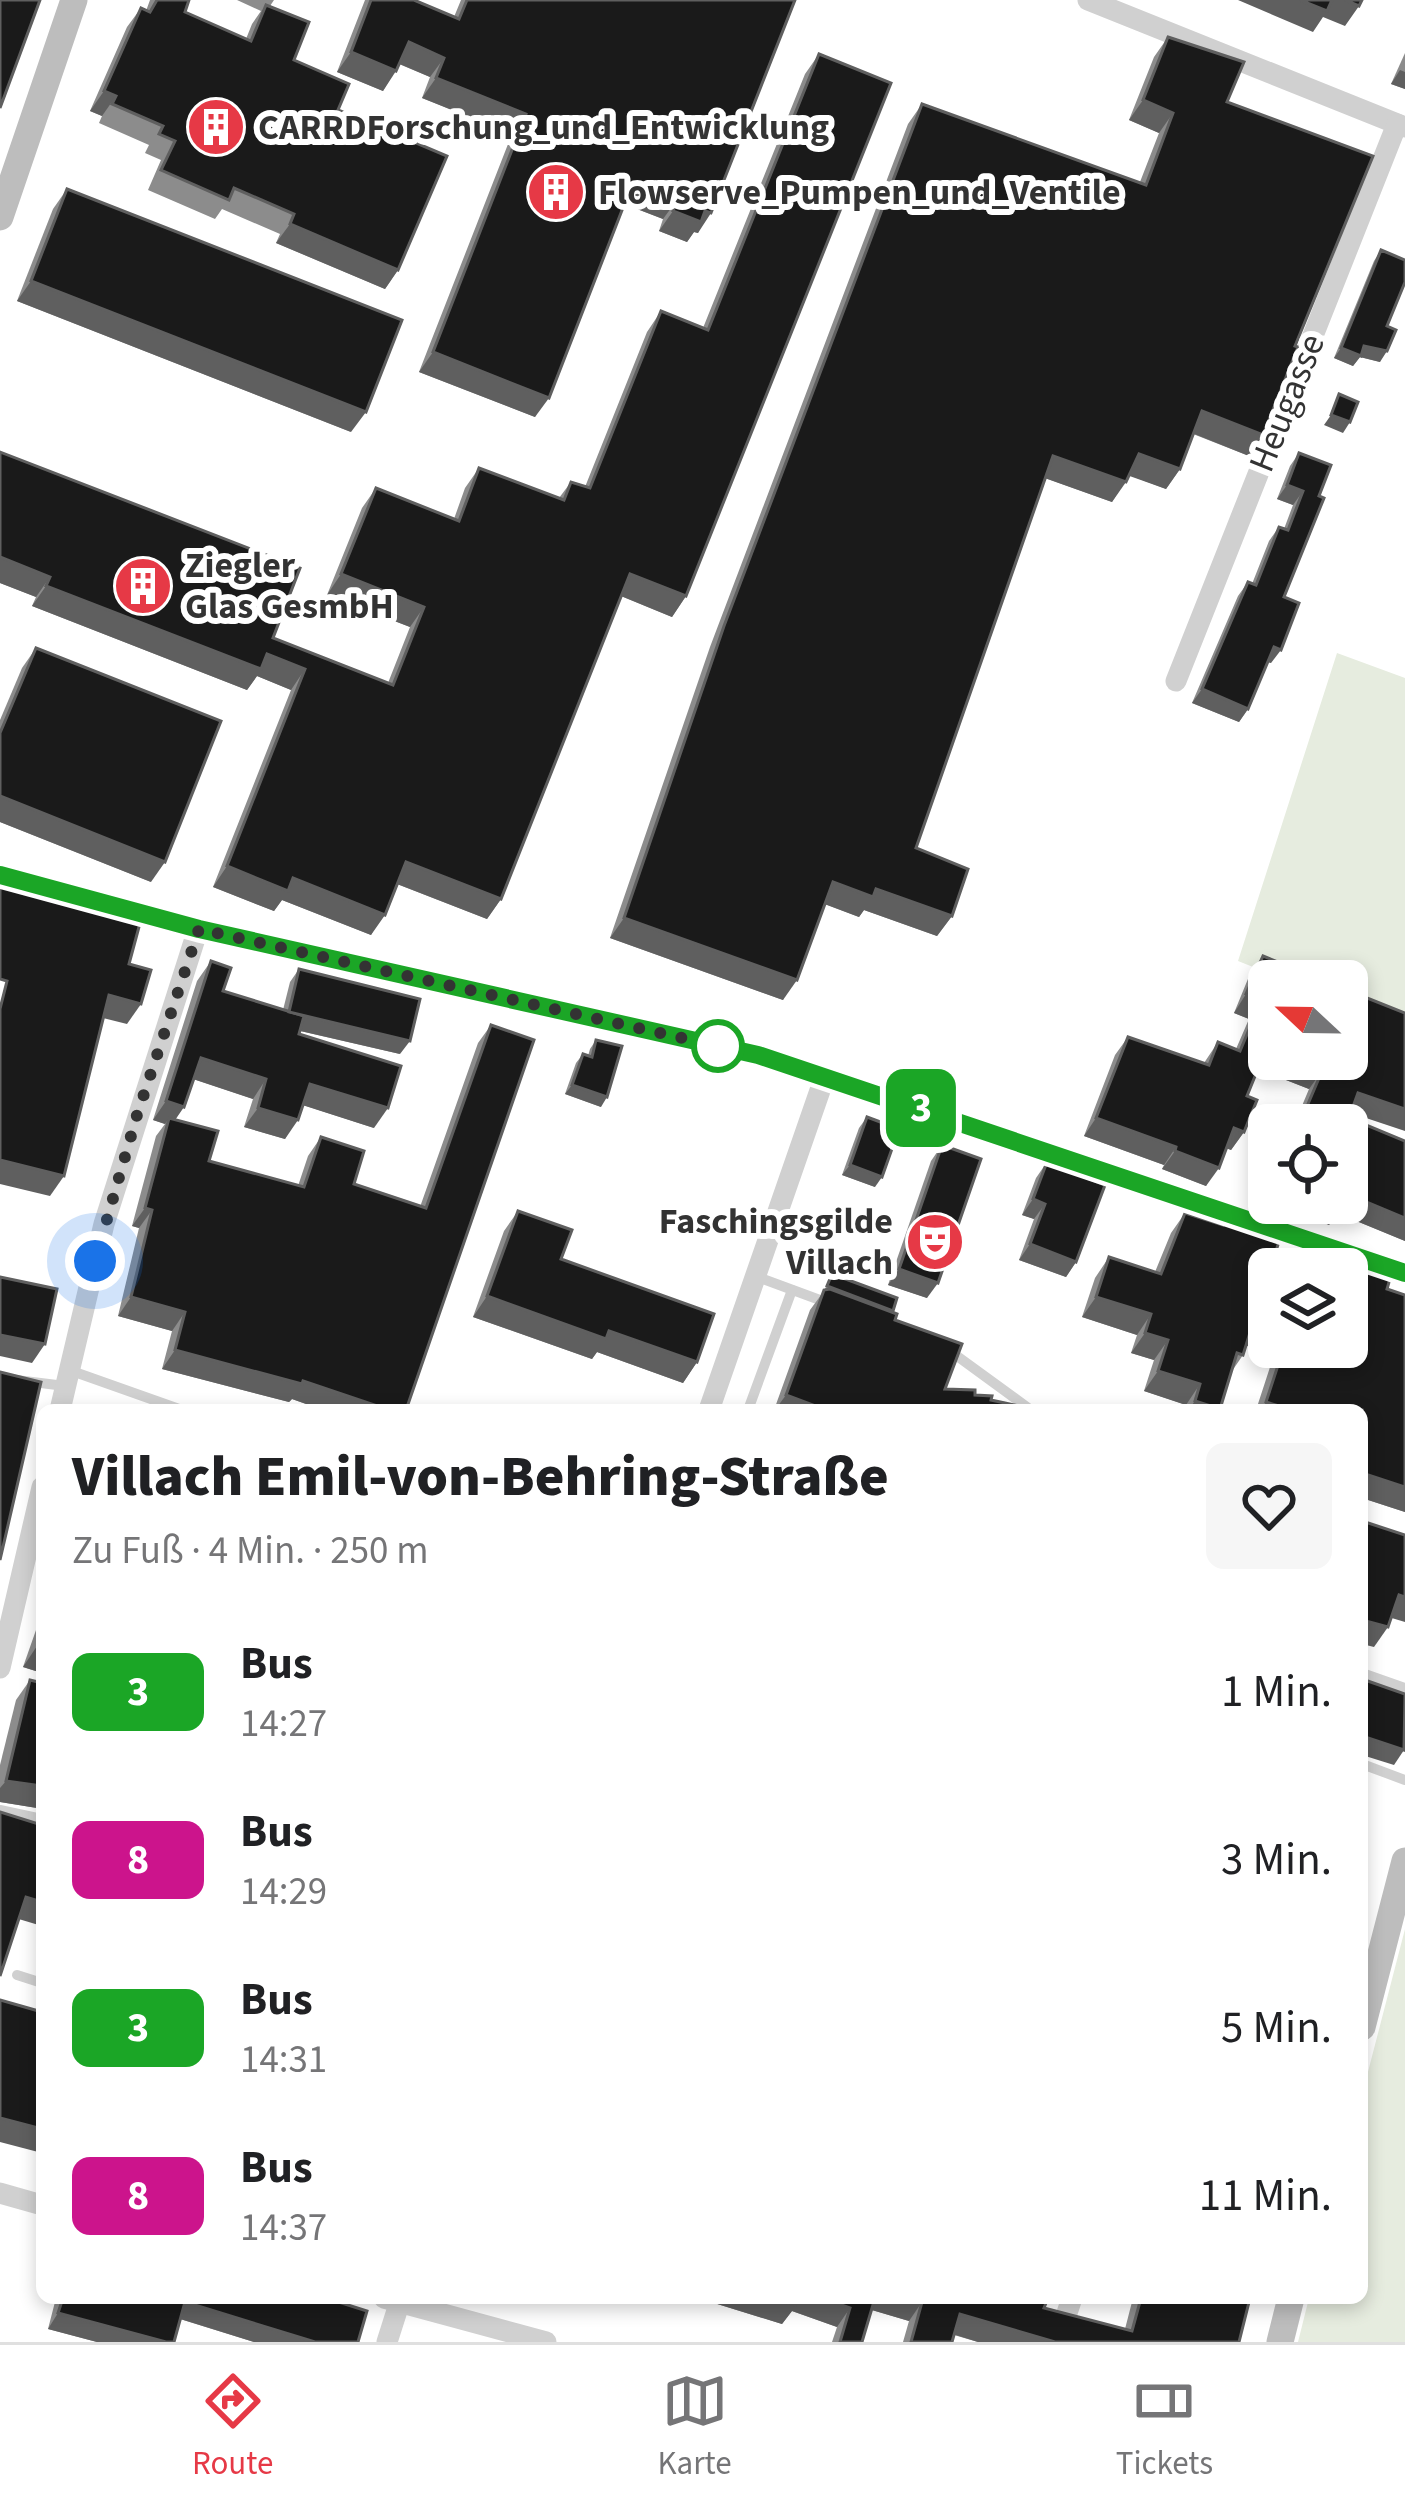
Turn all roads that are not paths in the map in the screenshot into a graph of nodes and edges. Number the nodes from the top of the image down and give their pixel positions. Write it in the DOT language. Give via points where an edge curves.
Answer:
graph roads {
  1 [pos="74,0"];
  2 [pos="1088,0"];
  3 [pos="1401,125"];
  4 [pos="0,217"];
  5 [pos="1176,681"];
  6 [pos="88,899"];
  7 [pos="199,929"];
  8 [pos="825,1076"];
  9 [pos="1405,1273"];
  10 [pos="755,1276"];
  11 [pos="791,1290"];
  12 [pos="838,1307"];
  13 [pos="942,1346"];
  14 [pos="0,1378"];
  15 [pos="67,1378"];
  16 [pos="61,1404"];
  17 [pos="160,1404"];
  18 [pos="711,1404"];
  19 [pos="750,1404"];
  20 [pos="1022,1404"];
  21 [pos="35,1549"];
  22 [pos="0,1668"];
  23 [pos="1368,1675"];
  24 [pos="1405,1688"];
  25 [pos="1368,1767"];
  26 [pos="1405,1780"];
  27 [pos="0,1810"];
  28 [pos="36,1818"];
  29 [pos="1405,1861"];
  30 [pos="17,1975"];
  31 [pos="36,1981"];
  32 [pos="1368,2004"];
  33 [pos="0,2193"];
  34 [pos="36,2203"];
  35 [pos="394,2304"];
  36 [pos="413,2304"];
  37 [pos="1290,2304"];
  38 [pos="386,2342"];
  39 [pos="546,2342"];
  40 [pos="1280,2342"];
  1 -- 4 [label="street"];
  2 -- 3 [label="street"];
  3 -- 5 [label="street, Heugasse"];
  6 -- 7 [label="street"];
  7 -- 8 [label="street"];
  7 -- 15 [label="street" via="111,1202"];
  8 -- 9 [label="street"];
  8 -- 10 [label="street"];
  10 -- 11 [label="lane"];
  10 -- 18 [label="street"];
  11 -- 12 [label="lane"];
  11 -- 19 [label="lane"];
  13 -- 20 [label="lane"];
  14 -- 15 [label="lane"];
  15 -- 16 [label="street"];
  15 -- 17 [label="lane"];
  21 -- 22 [label="street"];
  23 -- 24 [label="lane"];
  25 -- 26 [label="lane"];
  27 -- 28 [label="lane"];
  29 -- 32 [label="street"];
  30 -- 31 [label="lane"];
  33 -- 34 [label="street"];
  35 -- 38 [label="street"];
  36 -- 39 [label="street"];
  37 -- 40 [label="street"];
}
